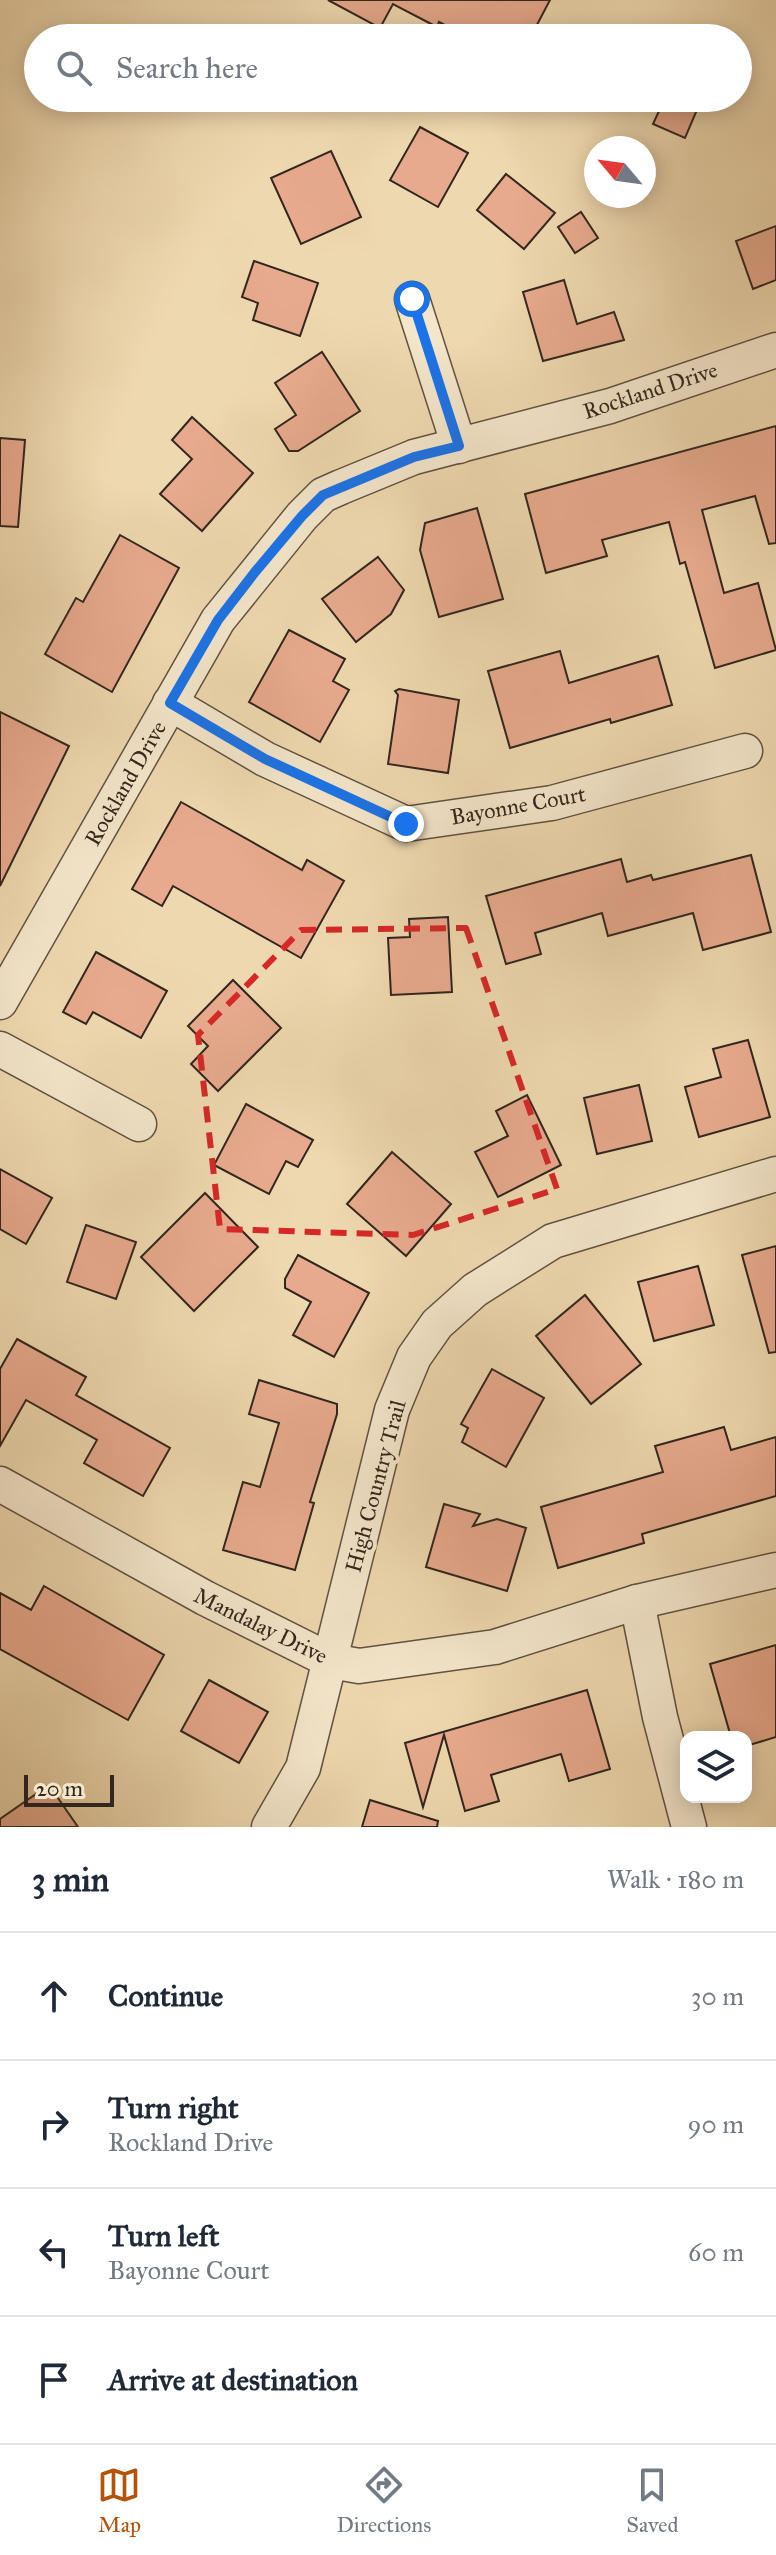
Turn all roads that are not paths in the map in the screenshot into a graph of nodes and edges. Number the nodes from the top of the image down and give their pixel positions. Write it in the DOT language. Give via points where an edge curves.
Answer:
graph roads {
  1 [pos="412,299"];
  2 [pos="776,350"];
  3 [pos="459,446"];
  4 [pos="170,703"];
  5 [pos="745,751"];
  6 [pos="0,1002"];
  7 [pos="0,1049"];
  8 [pos="139,1124"];
  9 [pos="776,1174"];
  10 [pos="0,1484"];
  11 [pos="776,1570"];
  12 [pos="637,1602"];
  13 [pos="331,1661"];
  14 [pos="269,1827"];
  15 [pos="689,1827"];
  1 -- 3 [label="street"];
  2 -- 3 [label="street, Rockland Drive" via="610,406"];
  3 -- 4 [label="street, Rockland Drive" via="414,457 323,495 218,620"];
  4 -- 5 [label="street, Bayonne Court" via="265,759 406,824 552,803"];
  4 -- 6 [label="street, Rockland Drive"];
  7 -- 8 [label="street"];
  9 -- 13 [label="street, High Country Trail" via="553,1241 475,1290 437,1324 414,1357 392,1410"];
  10 -- 13 [label="street, Mandalay Drive"];
  11 -- 12 [label="street, Mandalay Drive"];
  12 -- 13 [label="street, Mandalay Drive" via="495,1647 359,1666"];
  12 -- 15 [label="street"];
  13 -- 14 [label="street, High Country Trail" via="303,1768"];
}
